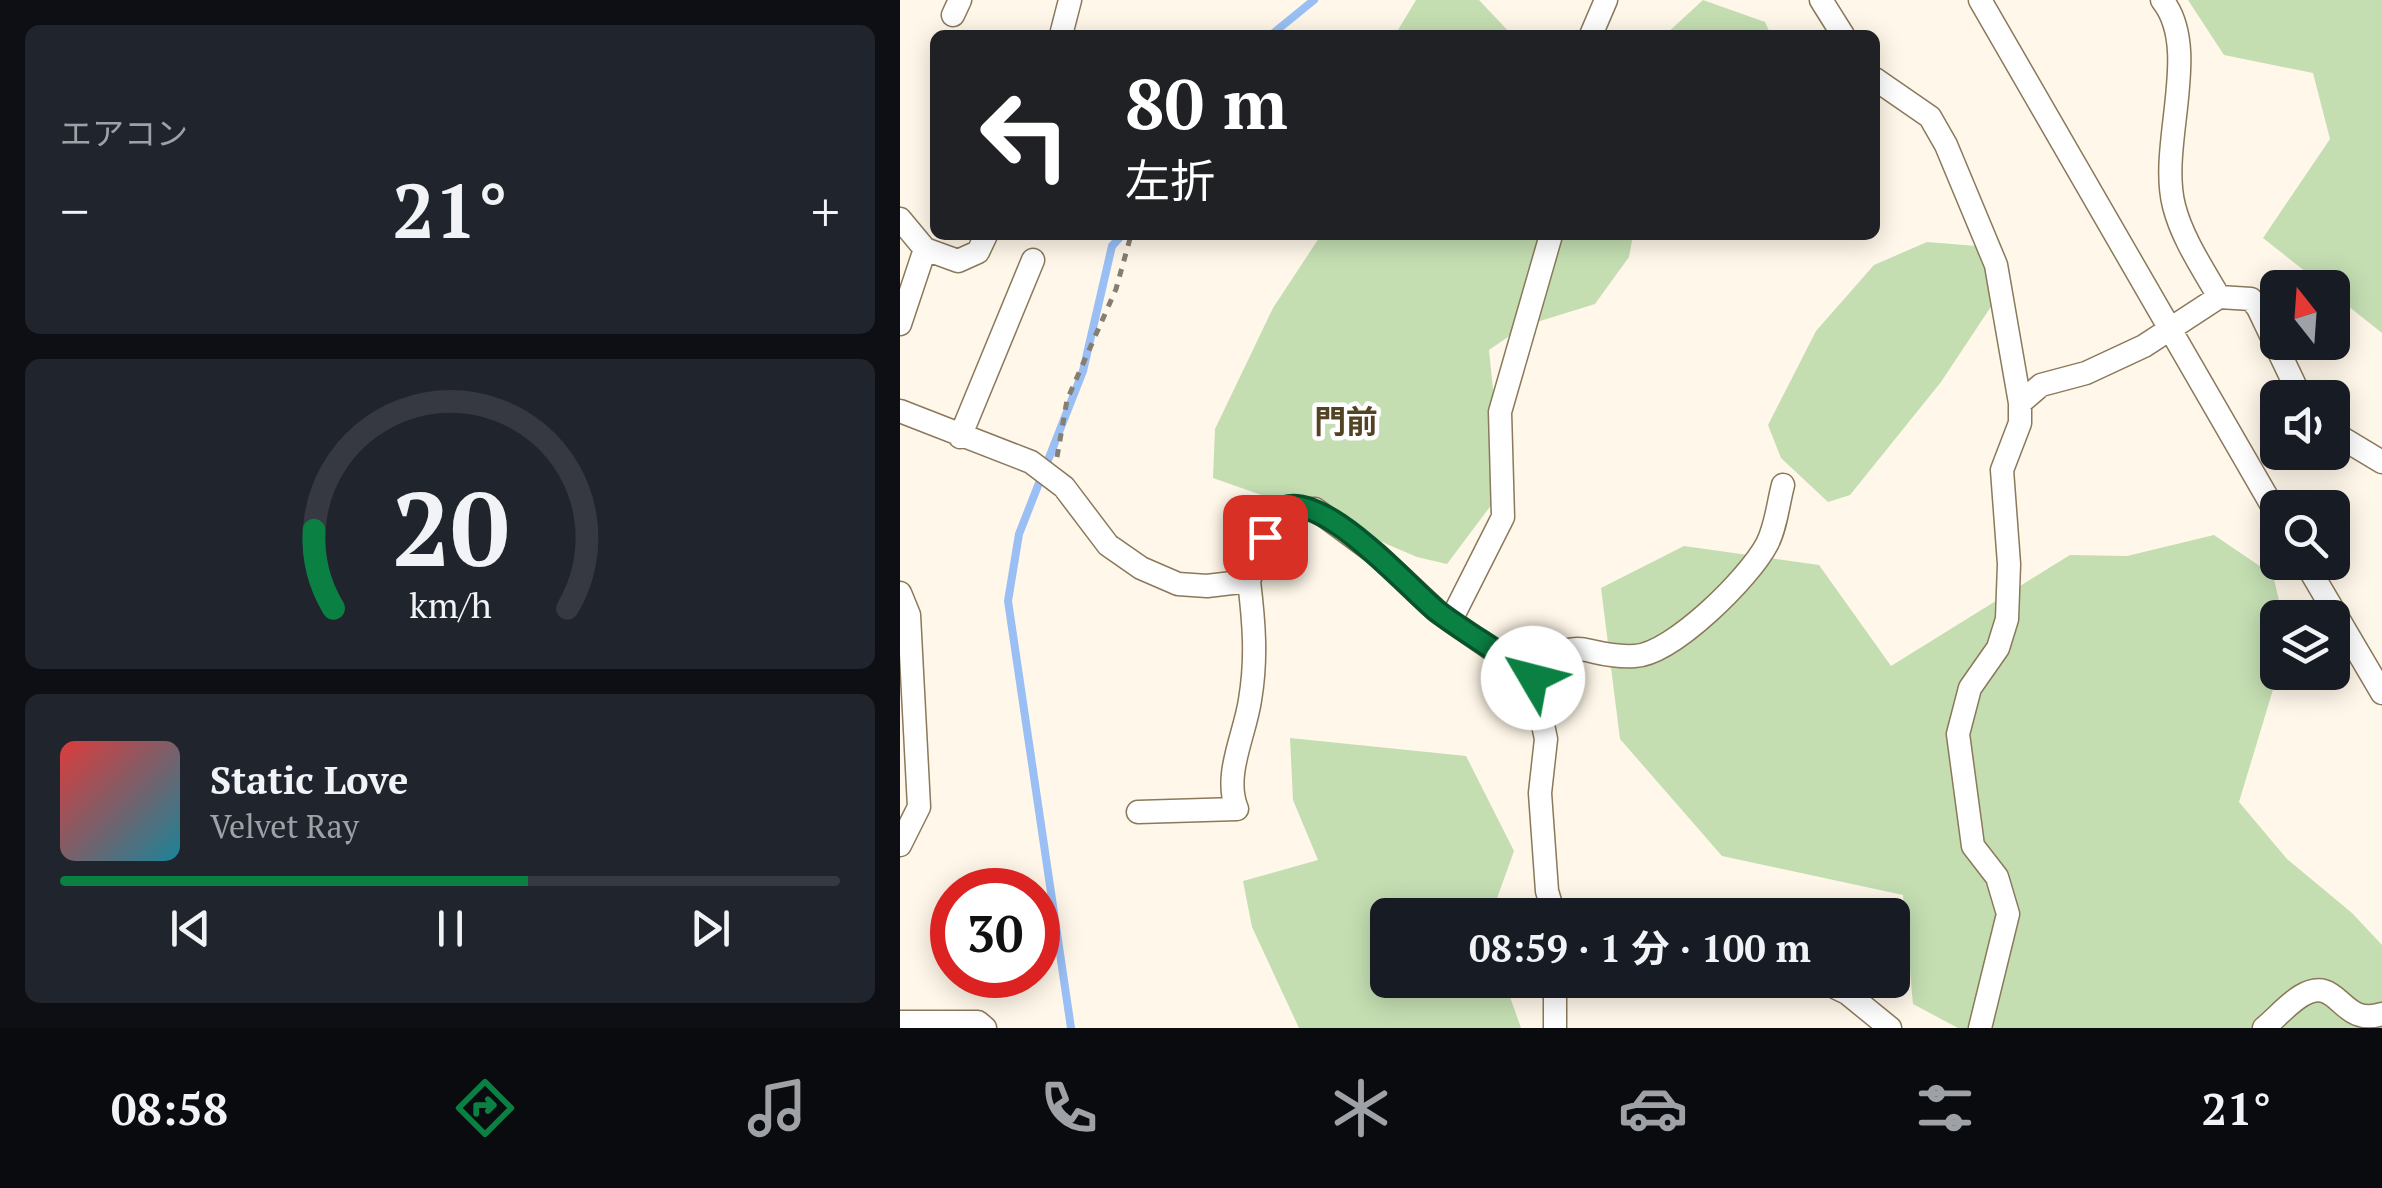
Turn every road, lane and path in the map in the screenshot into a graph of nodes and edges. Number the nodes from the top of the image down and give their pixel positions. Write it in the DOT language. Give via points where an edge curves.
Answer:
graph roads {
  1 [pos="1070,0"];
  2 [pos="1606,0"];
  3 [pos="1980,0"];
  4 [pos="2162,0"];
  5 [pos="1832,4"];
  6 [pos="1062,30"];
  7 [pos="1593,30"];
  8 [pos="1841,30"];
  9 [pos="1880,83"];
  10 [pos="900,218"];
  11 [pos="984,240"];
  12 [pos="1130,240"];
  13 [pos="1550,240"];
  14 [pos="925,249"];
  15 [pos="1033,260"];
  16 [pos="2219,297"];
  17 [pos="900,322"];
  18 [pos="2168,332"];
  19 [pos="2292,380"];
  20 [pos="2020,403"];
  21 [pos="900,411"];
  22 [pos="960,436"];
  23 [pos="2350,443"];
  24 [pos="2382,462"];
  25 [pos="1054,479"];
  26 [pos="1783,485"];
  27 [pos="2262,490"];
  28 [pos="2316,580"];
  29 [pos="1249,581"];
  30 [pos="900,593"];
  31 [pos="1451,620"];
  32 [pos="1529,674"];
  33 [pos="2382,693"];
  34 [pos="1138,812"];
  35 [pos="900,845"];
  36 [pos="1549,898"];
  37 [pos="1555,998"];
  38 [pos="1853,998"];
  39 [pos="2382,1014"];
  40 [pos="900,1022"];
  41 [pos="985,1028"];
  42 [pos="1555,1028"];
  43 [pos="1890,1028"];
  44 [pos="1980,1028"];
  45 [pos="2264,1028"];
  1 -- 6 [label="street"];
  2 -- 7 [label="street"];
  3 -- 18 [label="street"];
  4 -- 16 [label="street" via="2174,15 2179,40 2174,206"];
  5 -- 8 [label="street"];
  9 -- 20 [label="street" via="1930,118 1946,144 1996,264"];
  10 -- 14 [label="street"];
  11 -- 14 [label="street" via="978,252 958,261"];
  12 -- 25 [label="path" via="1116,289 1067,400"];
  13 -- 31 [label="street" via="1500,412 1503,517"];
  14 -- 17 [label="street"];
  15 -- 22 [label="street"];
  16 -- 18 [label="street"];
  16 -- 19 [label="street" via="2251,298"];
  18 -- 20 [label="street" via="2086,373 2041,386"];
  18 -- 27 [label="street"];
  20 -- 44 [label="street" via="2020,423 2002,470 2007,619 1998,648 1970,688 1958,734 1973,846 1998,878 2008,914"];
  21 -- 22 [label="street"];
  22 -- 25 [label="street" via="1032,462"];
  23 -- 24 [label="street"];
  25 -- 29 [label="street" via="1108,546 1140,568 1178,584"];
  26 -- 32 [label="street" via="1769,541 1749,573 1663,649 1638,656 1556,651"];
  28 -- 33 [label="street"];
  29 -- 31 [label="street" via="1272,516 1282,509 1315,509"];
  29 -- 34 [label="street" via="1256,636 1250,700 1229,791 1236,808"];
  30 -- 35 [label="street" via="909,615 920,779 919,806"];
  31 -- 32 [label="street"];
  32 -- 36 [label="street" via="1546,739 1540,792"];
  37 -- 42 [label="street"];
  38 -- 43 [label="street"];
  39 -- 45 [label="street" via="2357,1022 2336,999 2304,994"];
  40 -- 41 [label="street" via="978,1022"];
}
